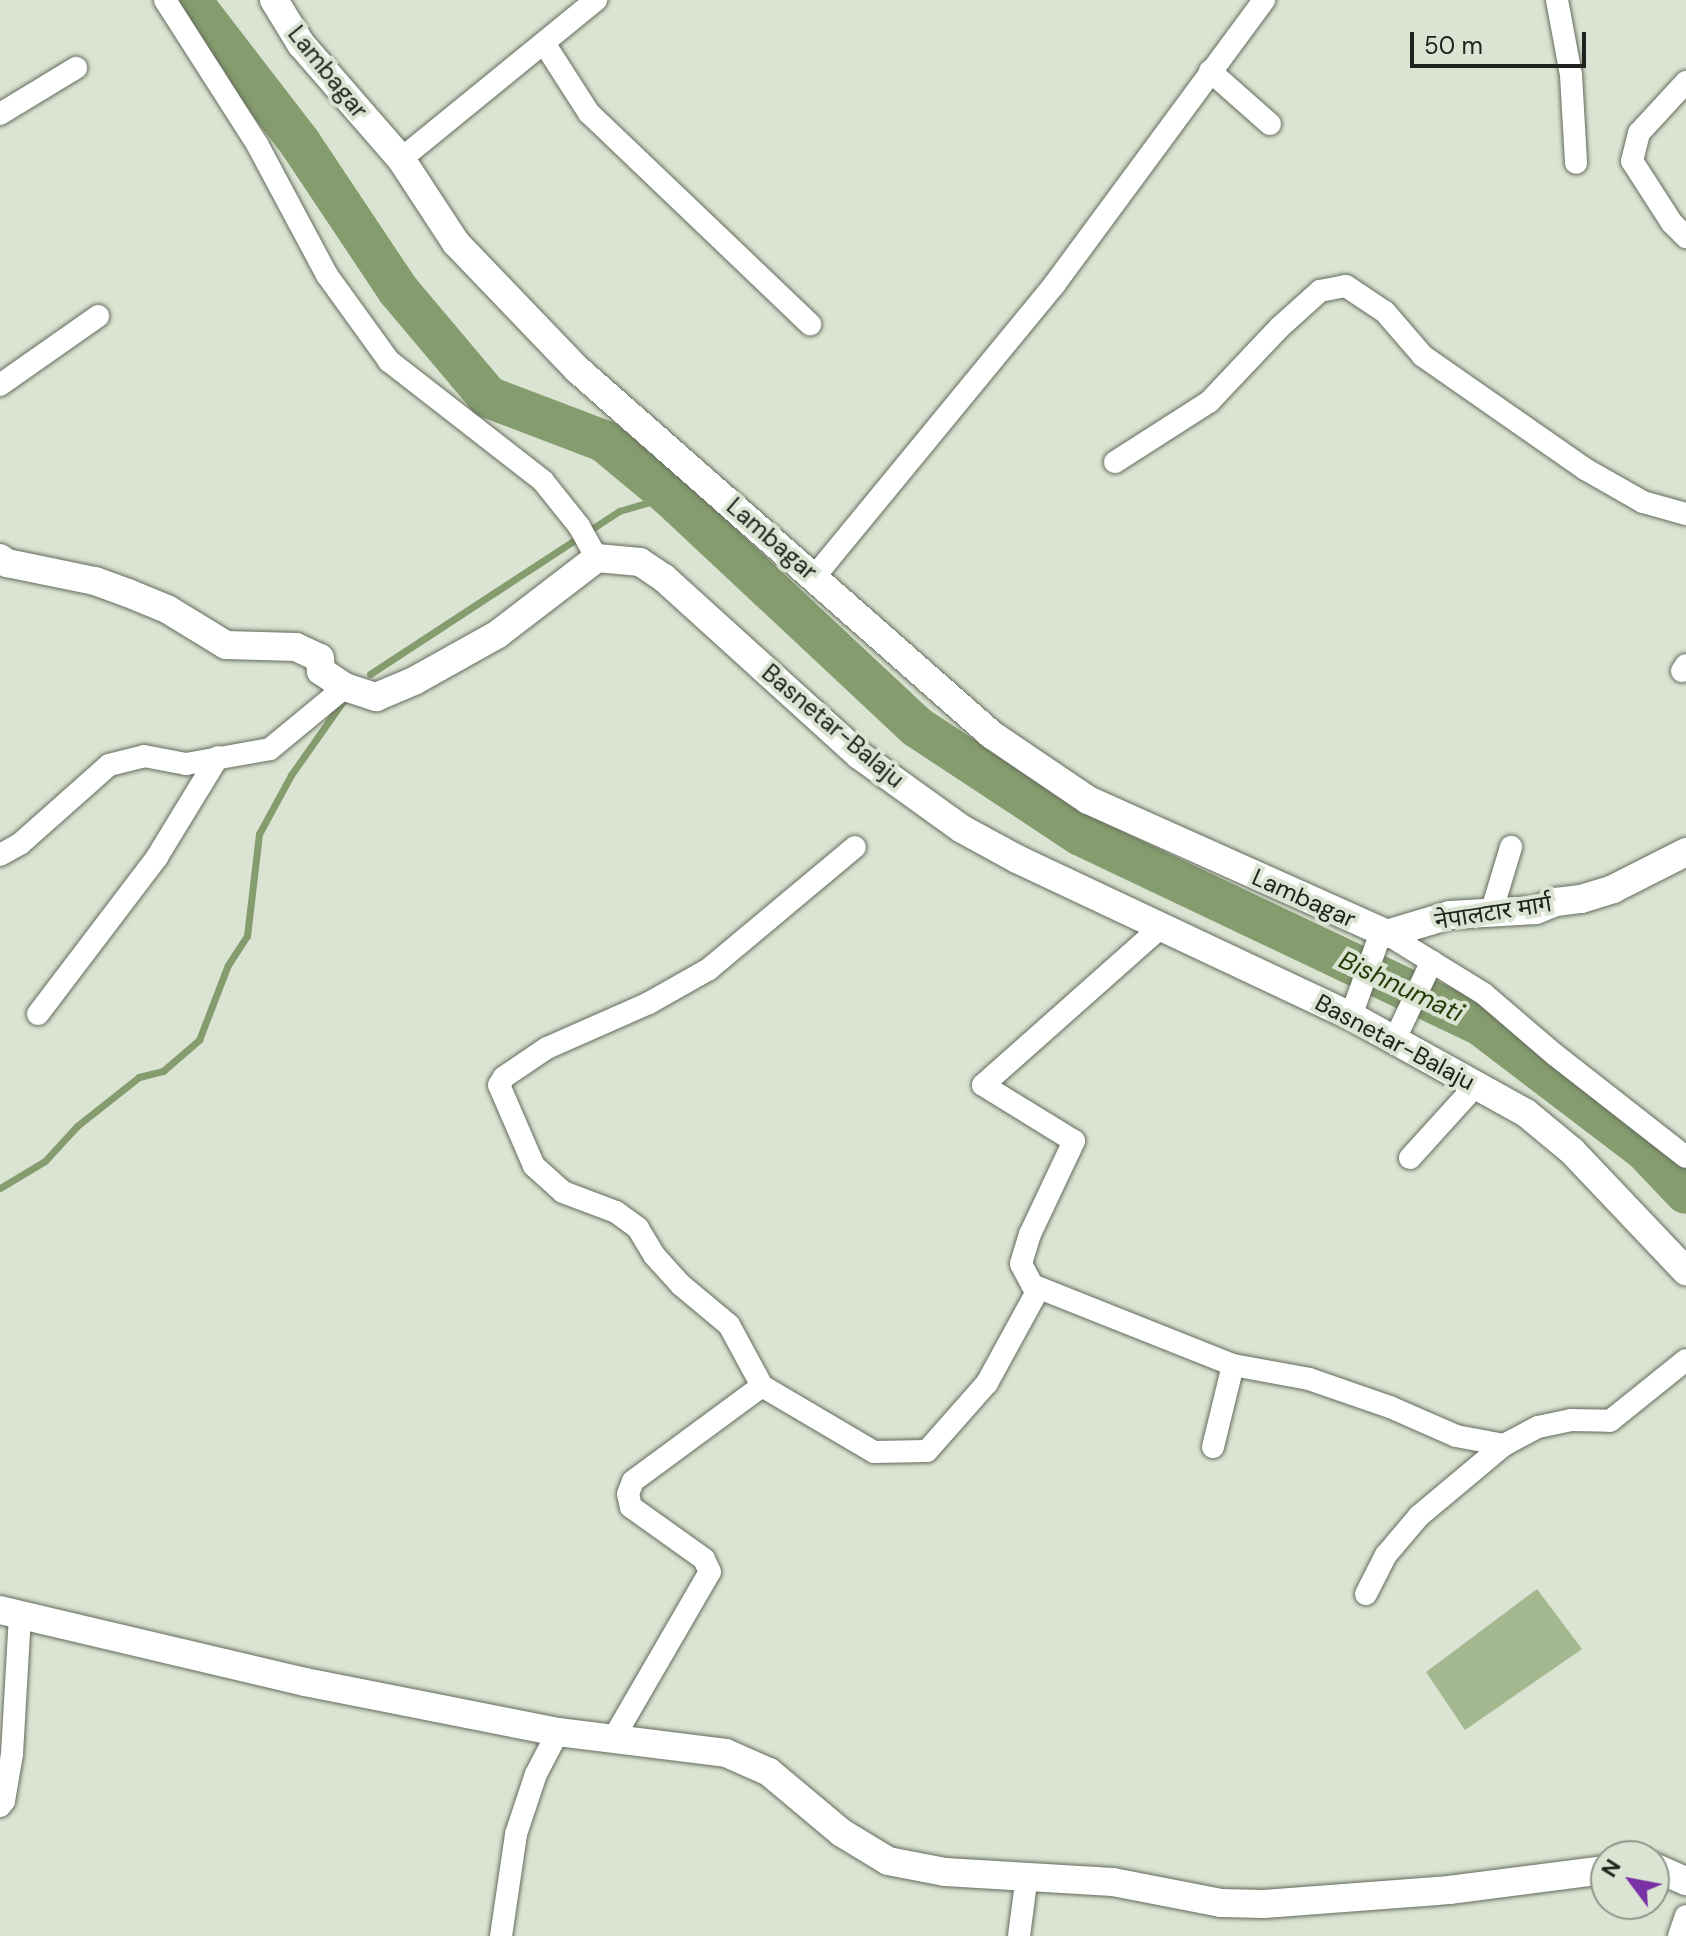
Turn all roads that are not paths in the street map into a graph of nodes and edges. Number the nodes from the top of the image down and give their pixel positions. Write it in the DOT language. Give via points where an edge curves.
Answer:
graph roads {
  1 [pos="165,0"];
  2 [pos="274,0"];
  3 [pos="596,0"];
  4 [pos="1264,0"];
  5 [pos="1565,4"];
  6 [pos="544,43"];
  7 [pos="76,68"];
  8 [pos="1210,71"];
  9 [pos="1686,82"];
  10 [pos="0,114"];
  11 [pos="1270,124"];
  12 [pos="401,159"];
  13 [pos="1576,163"];
  14 [pos="1686,237"];
  15 [pos="98,316"];
  16 [pos="810,324"];
  17 [pos="0,385"];
  18 [pos="1115,462"];
  19 [pos="1686,514"];
  20 [pos="594,554"];
  21 [pos="0,558"];
  22 [pos="815,576"];
  23 [pos="345,687"];
  24 [pos="218,757"];
  25 [pos="855,847"];
  26 [pos="1511,847"];
  27 [pos="1686,852"];
  28 [pos="0,855"];
  29 [pos="1492,910"];
  30 [pos="1161,927"];
  31 [pos="1380,939"];
  32 [pos="1428,971"];
  33 [pos="1354,1007"];
  34 [pos="38,1014"];
  35 [pos="1399,1031"];
  36 [pos="1477,1084"];
  37 [pos="1686,1157"];
  38 [pos="1410,1158"];
  39 [pos="1686,1271"];
  40 [pos="1038,1290"];
  41 [pos="1686,1360"];
  42 [pos="1233,1365"];
  43 [pos="762,1386"];
  44 [pos="1504,1445"];
  45 [pos="1213,1447"];
  46 [pos="1366,1594"];
  47 [pos="10,1612"];
  48 [pos="558,1732"];
  49 [pos="613,1739"];
  50 [pos="6,1753"];
  51 [pos="0,1806"];
  52 [pos="1590,1872"];
  53 [pos="1027,1875"];
  54 [pos="1686,1916"];
  55 [pos="501,1936"];
  56 [pos="1019,1936"];
  57 [pos="1679,1936"];
  1 -- 20 [label="street" via="257,144 327,275 389,361 543,481"];
  2 -- 12 [label="street, Lambagar" via="301,44"];
  3 -- 6 [label="street"];
  4 -- 8 [label="street"];
  5 -- 13 [label="street"];
  6 -- 12 [label="street"];
  6 -- 16 [label="street" via="589,113"];
  7 -- 10 [label="street"];
  8 -- 11 [label="street"];
  8 -- 22 [label="street" via="1054,285"];
  9 -- 14 [label="street" via="1639,133 1632,161"];
  12 -- 22 [label="street, Lambagar" via="456,243 519,312 578,370"];
  15 -- 17 [label="street"];
  18 -- 19 [label="street" via="1209,402 1320,291 1346,286 1385,312 1423,356 1575,463 1643,502"];
  20 -- 23 [label="street" via="498,634 383,695"];
  20 -- 30 [label="street, Basnetar-Balaju" via="640,562 664,578 859,755 962,829"];
  21 -- 23 [label="street" via="128,593 167,609 226,645 296,647 320,658 321,671"];
  22 -- 31 [label="street, Lambagar" via="992,735 1088,800"];
  23 -- 24 [label="street" via="270,749"];
  24 -- 28 [label="street" via="186,764 144,756 109,765 20,844"];
  24 -- 34 [label="street" via="157,857"];
  25 -- 43 [label="street" via="709,969 649,1003 547,1048 499,1085 534,1166 563,1192 616,1212 638,1228 681,1285 729,1325"];
  26 -- 29 [label="street"];
  27 -- 29 [label="street, नेपालटार मार्ग" via="1581,899 1536,910"];
  29 -- 31 [label="street, नेपालटार मार्ग" via="1450,915"];
  30 -- 33 [label="street, Basnetar-Balaju"];
  30 -- 40 [label="street" via="983,1085 1074,1141 1042,1205 1021,1264 1024,1276"];
  31 -- 32 [label="street"];
  31 -- 33 [label="street"];
  32 -- 35 [label="street"];
  32 -- 37 [label="street" via="1484,994"];
  33 -- 35 [label="street, Basnetar-Balaju"];
  35 -- 36 [label="street, Basnetar-Balaju"];
  36 -- 38 [label="street"];
  36 -- 39 [label="street, Basnetar-Balaju" via="1526,1113 1572,1151"];
  40 -- 42 [label="street"];
  40 -- 43 [label="street" via="987,1383 927,1451 874,1452"];
  41 -- 44 [label="street" via="1610,1421 1571,1420 1538,1427"];
  42 -- 44 [label="street" via="1309,1379 1456,1436"];
  42 -- 45 [label="street"];
  43 -- 49 [label="street" via="628,1489 634,1511 704,1559 710,1575"];
  44 -- 46 [label="street" via="1419,1516 1386,1555"];
  47 -- 48 [label="street" via="305,1682"];
  47 -- 50 [label="street"];
  48 -- 49 [label="street"];
  48 -- 55 [label="street" via="536,1774 516,1834"];
  49 -- 53 [label="street" via="726,1753 769,1772 842,1833 888,1861 945,1872"];
  50 -- 51 [label="street"];
  52 -- 53 [label="street" via="1449,1890 1264,1904 1221,1903 1113,1882"];
  53 -- 56 [label="street"];
  54 -- 57 [label="street"];
}
